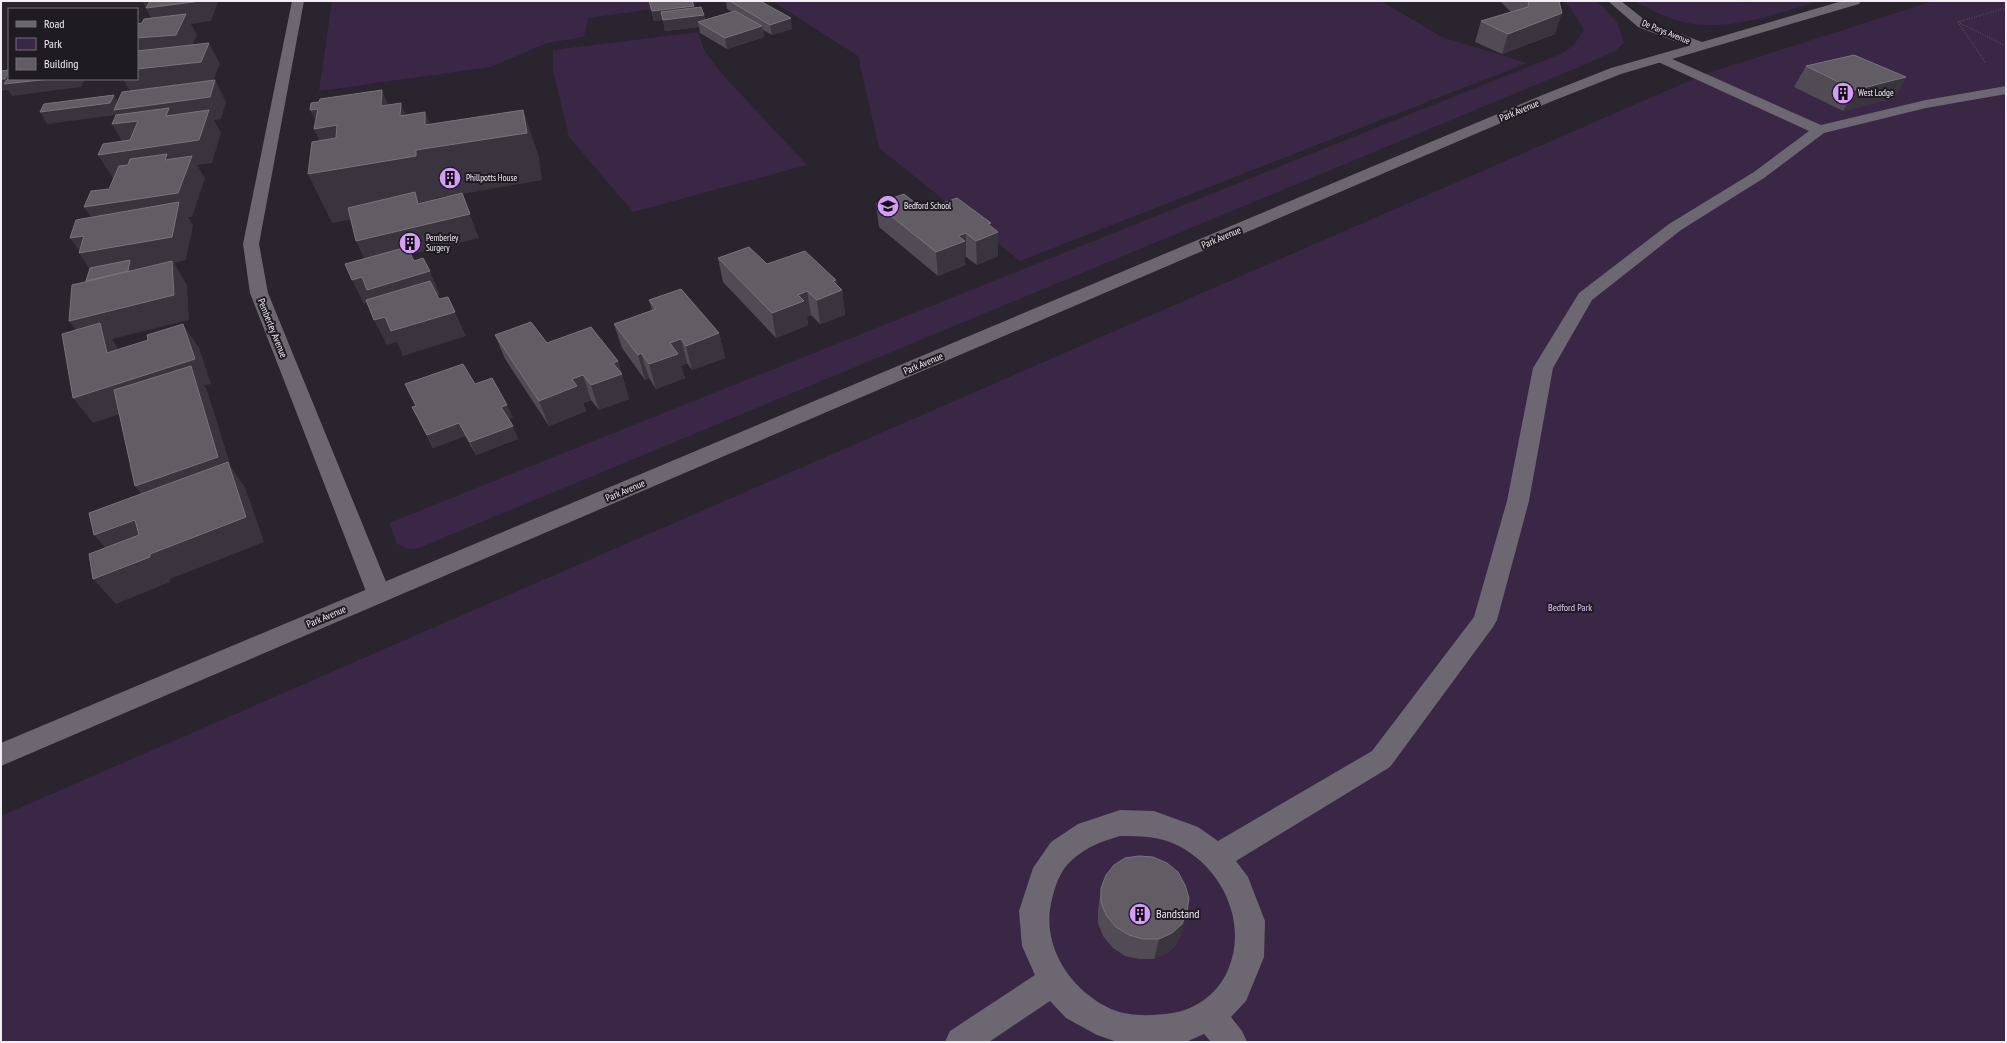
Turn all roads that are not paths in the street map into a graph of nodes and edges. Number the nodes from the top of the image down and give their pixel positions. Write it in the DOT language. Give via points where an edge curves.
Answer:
graph roads {
  1 [pos="298,1"];
  2 [pos="1614,1"];
  3 [pos="1855,1"];
  4 [pos="1701,46"];
  5 [pos="1661,58"];
  6 [pos="2005,90"];
  7 [pos="1819,130"];
  8 [pos="379,594"];
  9 [pos="1,755"];
  10 [pos="1217,857"];
  11 [pos="1053,981"];
  12 [pos="1210,1016"];
  13 [pos="961,1042"];
  14 [pos="1231,1042"];
  1 -- 8 [label="street, Pemberley Avenue" via="251,244 259,293"];
  2 -- 4 [label="street, De Parys Avenue" via="1642,24"];
  3 -- 4 [label="street, Park Avenue"];
  4 -- 5 [label="street, Park Avenue"];
  5 -- 7 [label="street"];
  5 -- 8 [label="street, Park Avenue" via="1616,71 1545,99"];
  6 -- 7 [label="street" via="1926,104"];
  7 -- 10 [label="street" via="1759,175 1675,227 1585,296 1543,368 1518,501 1485,620 1381,760"];
  8 -- 9 [label="street, Park Avenue"];
  10 -- 11 [label="street" via="1188,836 1154,824 1120,823 1088,833 1061,851 1043,878 1034,911 1037,946"];
  10 -- 12 [label="street" via="1238,887 1250,921 1249,957 1235,990"];
  11 -- 12 [label="street" via="1077,1007 1108,1024 1144,1032 1179,1029"];
  11 -- 13 [label="street"];
  12 -- 14 [label="street"];
}
